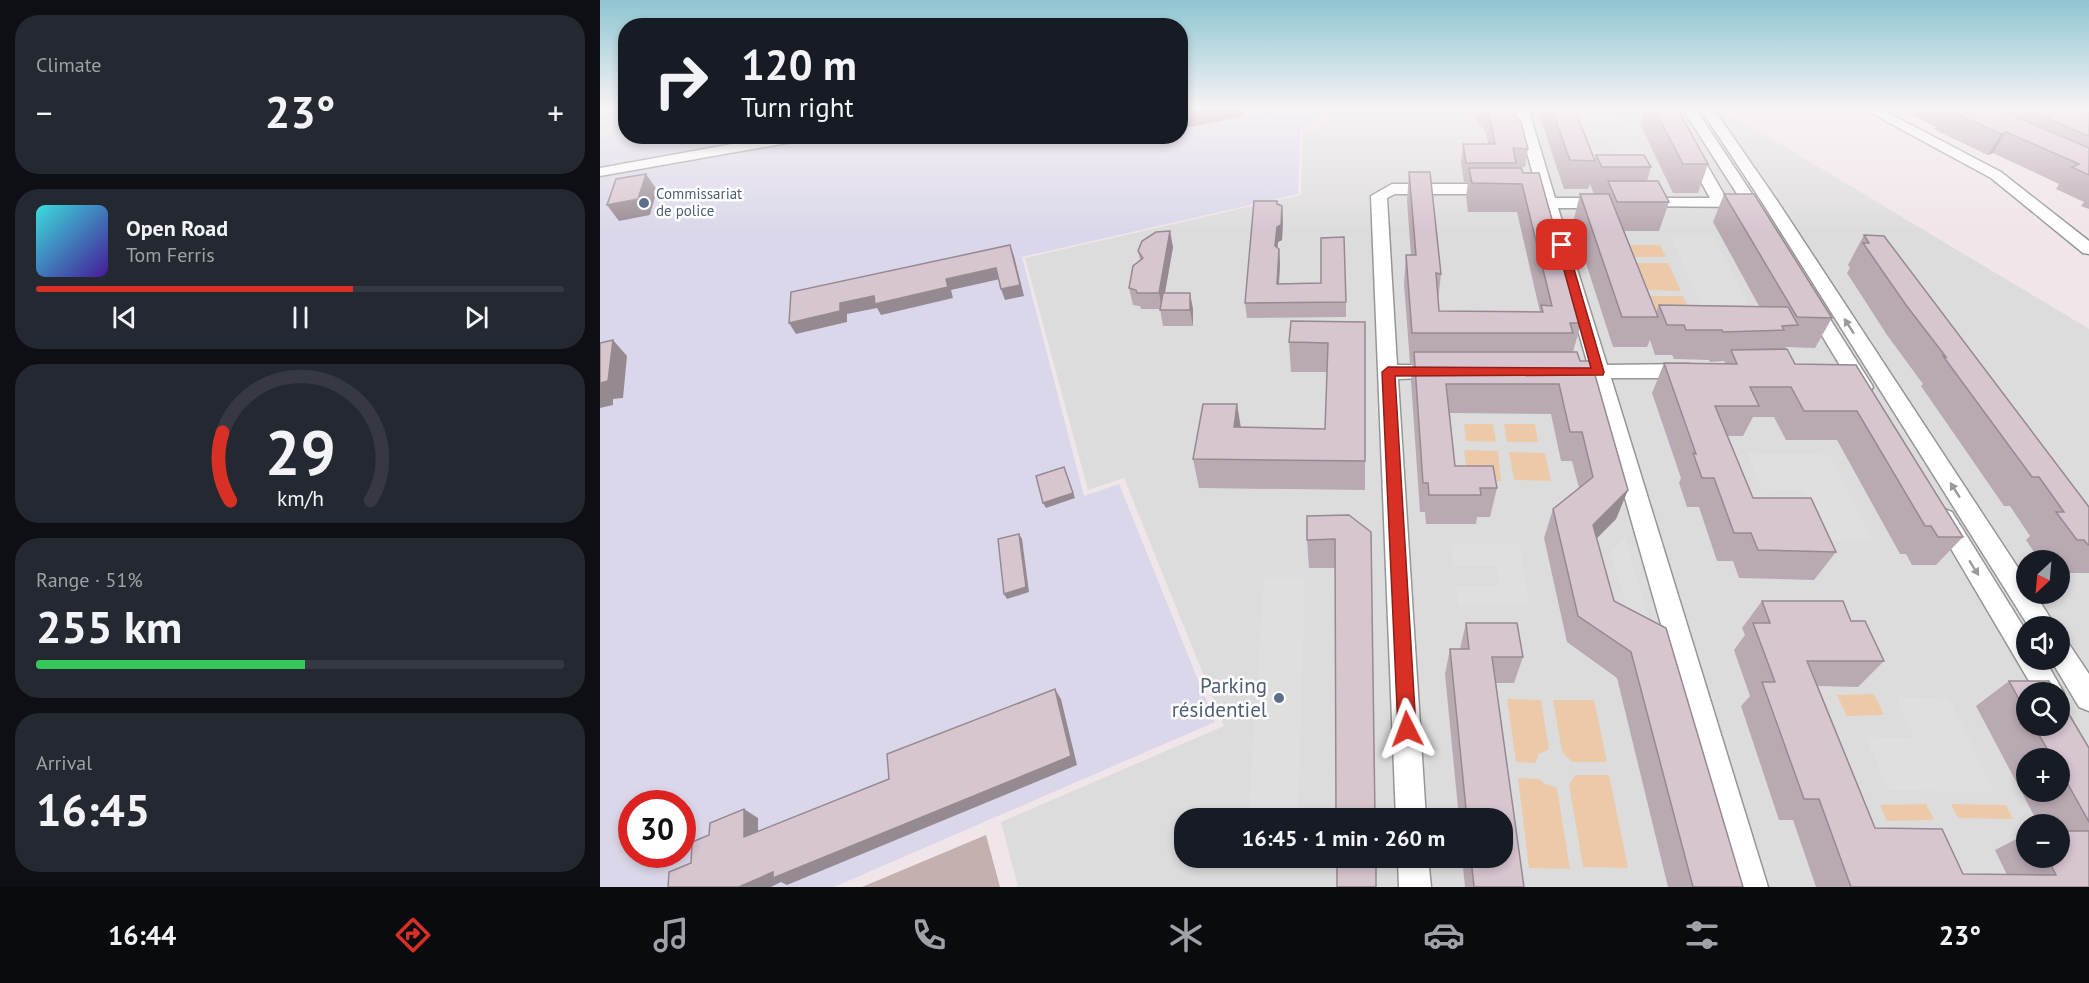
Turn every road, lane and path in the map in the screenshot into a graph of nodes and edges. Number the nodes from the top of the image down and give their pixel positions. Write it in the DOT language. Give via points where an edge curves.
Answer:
graph roads {
  1 [pos="728,149"];
  2 [pos="1533,149"];
  3 [pos="1691,149"];
  4 [pos="1720,149"];
  5 [pos="1730,149"];
  6 [pos="1947,149"];
  7 [pos="600,172"];
  8 [pos="1547,196"];
  9 [pos="1760,202"];
  10 [pos="1721,203"];
  11 [pos="2089,249"];
  12 [pos="1792,271"];
  13 [pos="1804,291"];
  14 [pos="1828,369"];
  15 [pos="1851,369"];
  16 [pos="1713,371"];
  17 [pos="1388,372"];
  18 [pos="1458,372"];
  19 [pos="1563,372"];
  20 [pos="1598,372"];
  21 [pos="1870,399"];
  22 [pos="1933,501"];
  23 [pos="2036,616"];
  24 [pos="2016,637"];
  25 [pos="2070,668"];
  26 [pos="2089,698"];
  27 [pos="1410,808"];
  28 [pos="1414,868"];
  29 [pos="1415,887"];
  30 [pos="1752,887"];
  1 -- 7 [label="street"];
  2 -- 8 [label="street"];
  3 -- 10 [label="street"];
  4 -- 9 [label="street"];
  5 -- 9 [label="street"];
  6 -- 11 [label="street" via="1996,175"];
  8 -- 10 [label="street"];
  8 -- 17 [label="street" via="1516,189 1392,189 1379,196"];
  8 -- 20 [label="street"];
  9 -- 10 [label="street"];
  9 -- 12 [label="street"];
  23 -- 9 [label="street, one-way"];
  13 -- 15 [label="street"];
  14 -- 15 [label="street"];
  15 -- 21 [label="street"];
  16 -- 20 [label="street"];
  17 -- 18 [label="street"];
  17 -- 27 [label="street"];
  19 -- 20 [label="street"];
  20 -- 30 [label="street"];
  22 -- 24 [label="street, one-way"];
  25 -- 26 [label="street"];
  28 -- 29 [label="street"];
}
